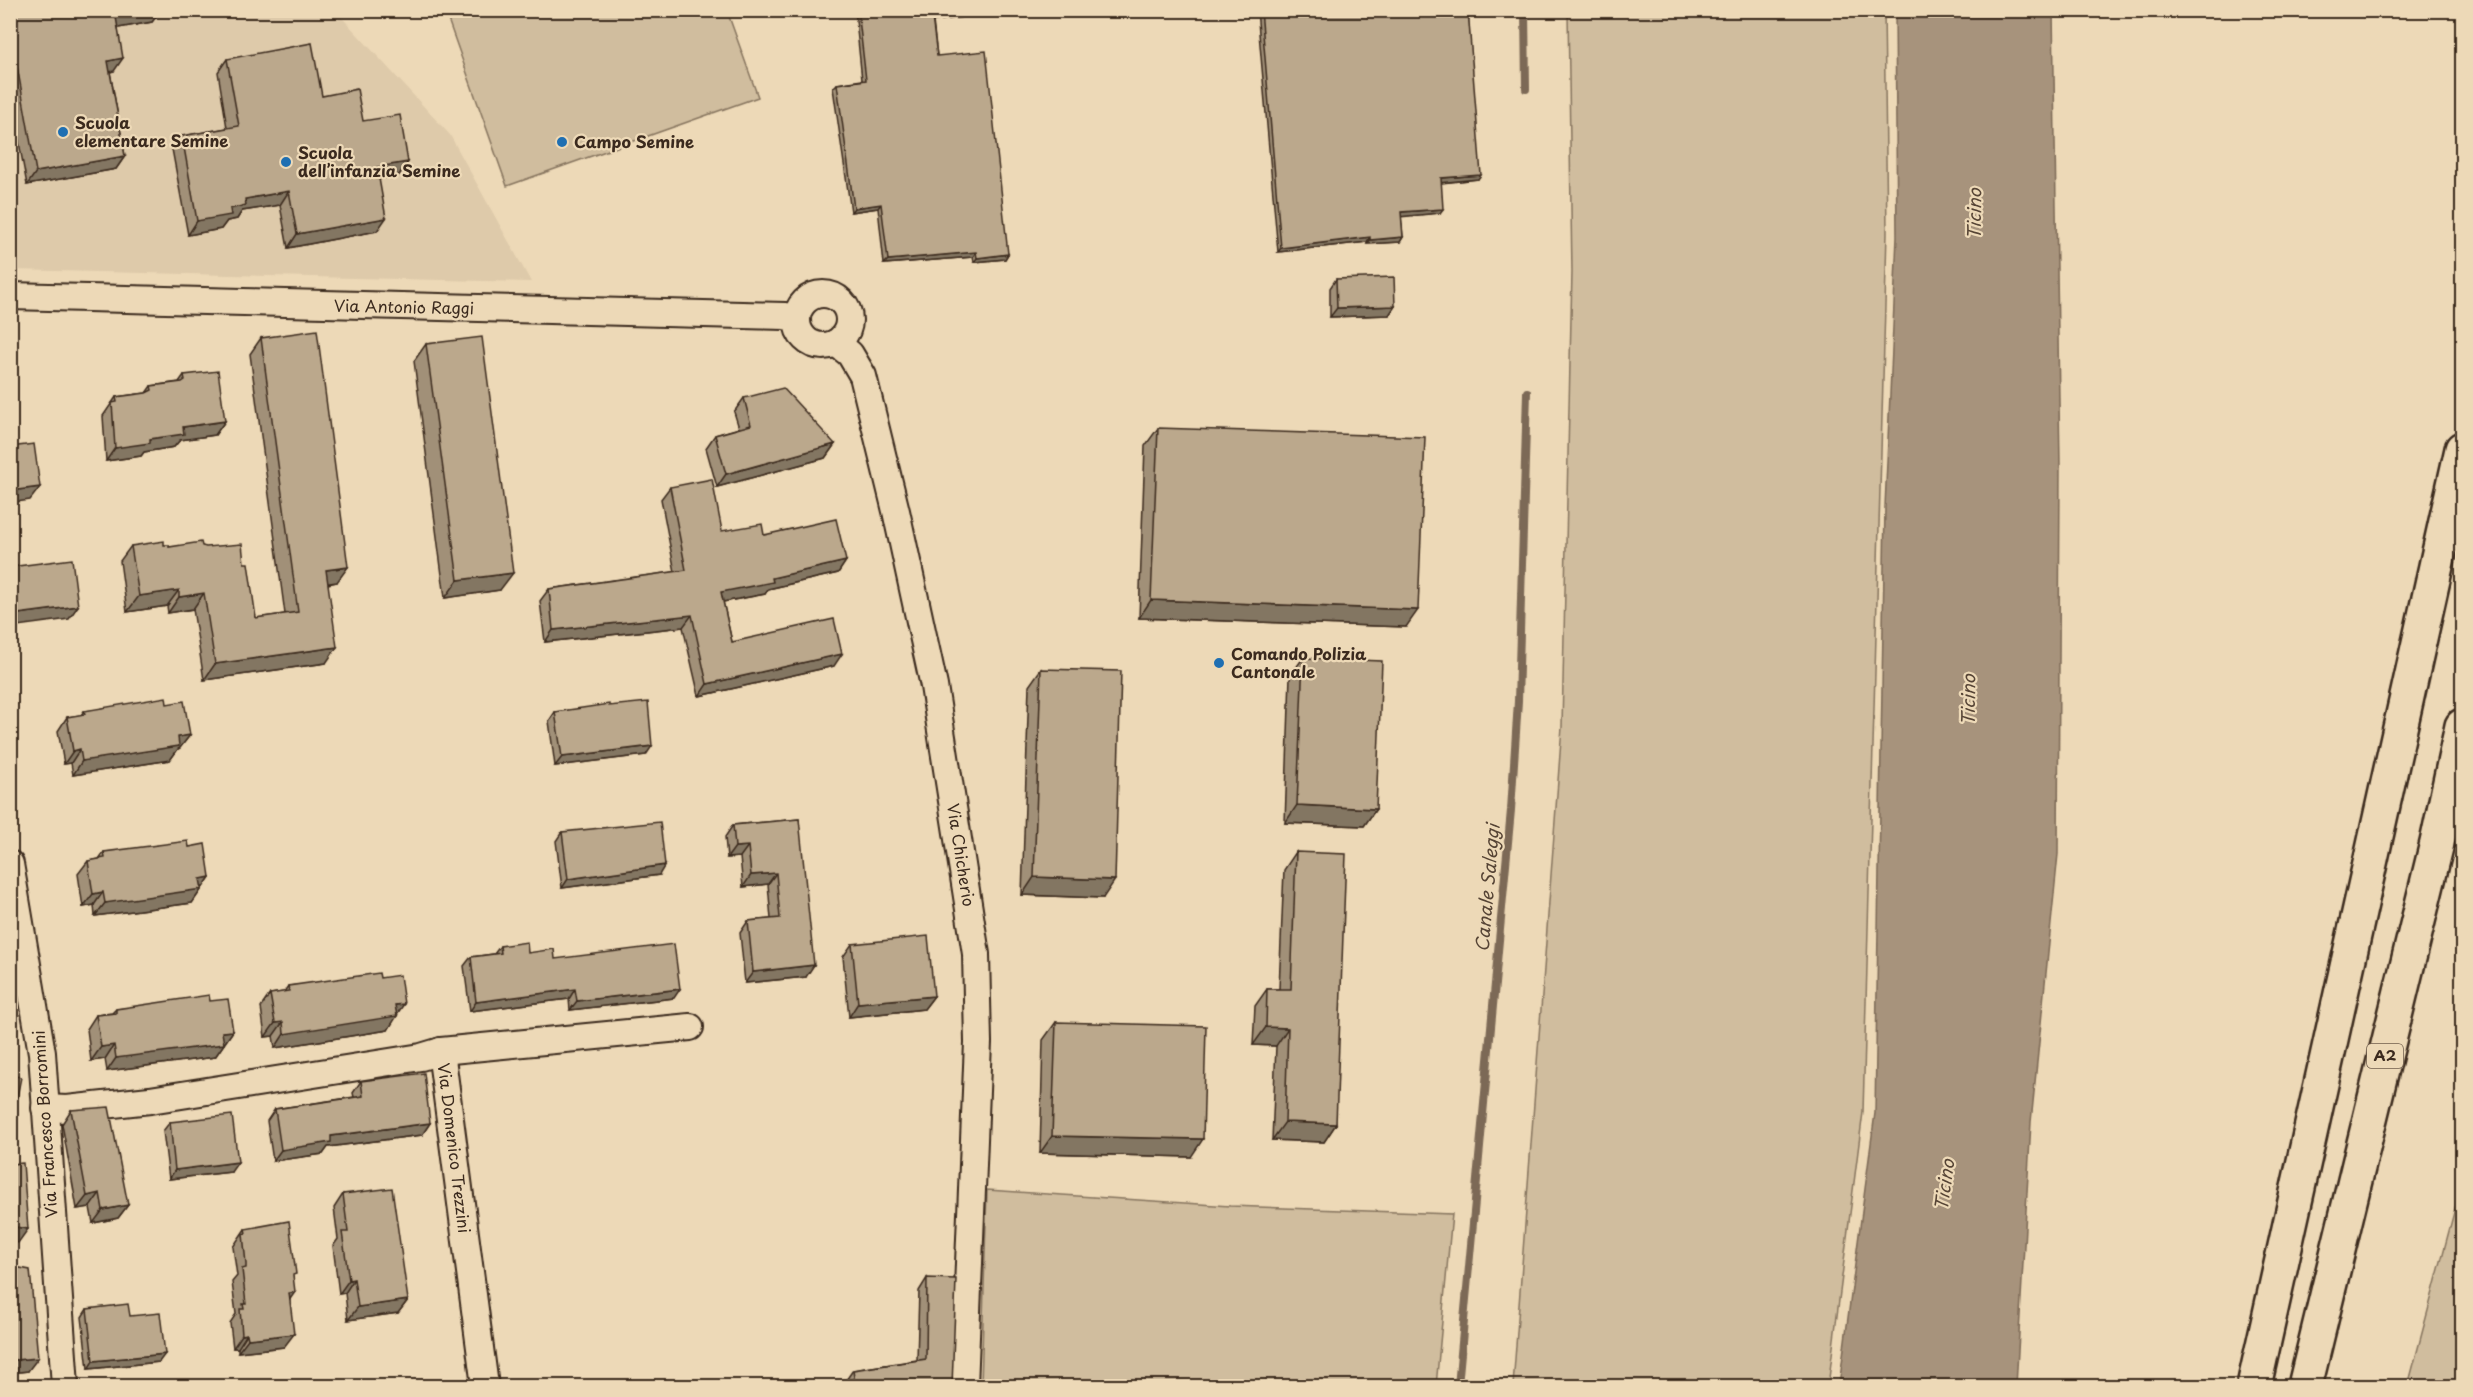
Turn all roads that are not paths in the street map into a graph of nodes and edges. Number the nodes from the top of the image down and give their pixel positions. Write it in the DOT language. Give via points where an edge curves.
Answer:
graph roads {
  1 [pos="10,296"];
  2 [pos="796,319"];
  3 [pos="836,343"];
  4 [pos="2463,449"];
  5 [pos="2463,726"];
  6 [pos="10,864"];
  7 [pos="690,1027"];
  8 [pos="441,1051"];
  9 [pos="45,1108"];
  10 [pos="65,1386"];
  11 [pos="485,1386"];
  12 [pos="964,1386"];
  13 [pos="2254,1386"];
  14 [pos="2305,1386"];
  1 -- 2 [label="street, Via Antonio Raggi"];
  2 -- 3 [label="street" via="806,341 821,346"];
  2 -- 3 [label="street" via="802,304 816,295 839,300 849,322"];
  3 -- 12 [label="street, Via Chicherio" via="850,354 863,376 896,511 934,686 976,954 978,1042"];
  4 -- 13 [label="highway"];
  5 -- 14 [label="highway, A2"];
  6 -- 9 [label="street, Via Francesco Borromini" via="42,1053"];
  7 -- 8 [label="street, Via Domenico Trezzini"];
  8 -- 9 [label="street" via="150,1100"];
  8 -- 11 [label="street, Via Domenico Trezzini"];
  9 -- 10 [label="street, Via Francesco Borromini"];
}
